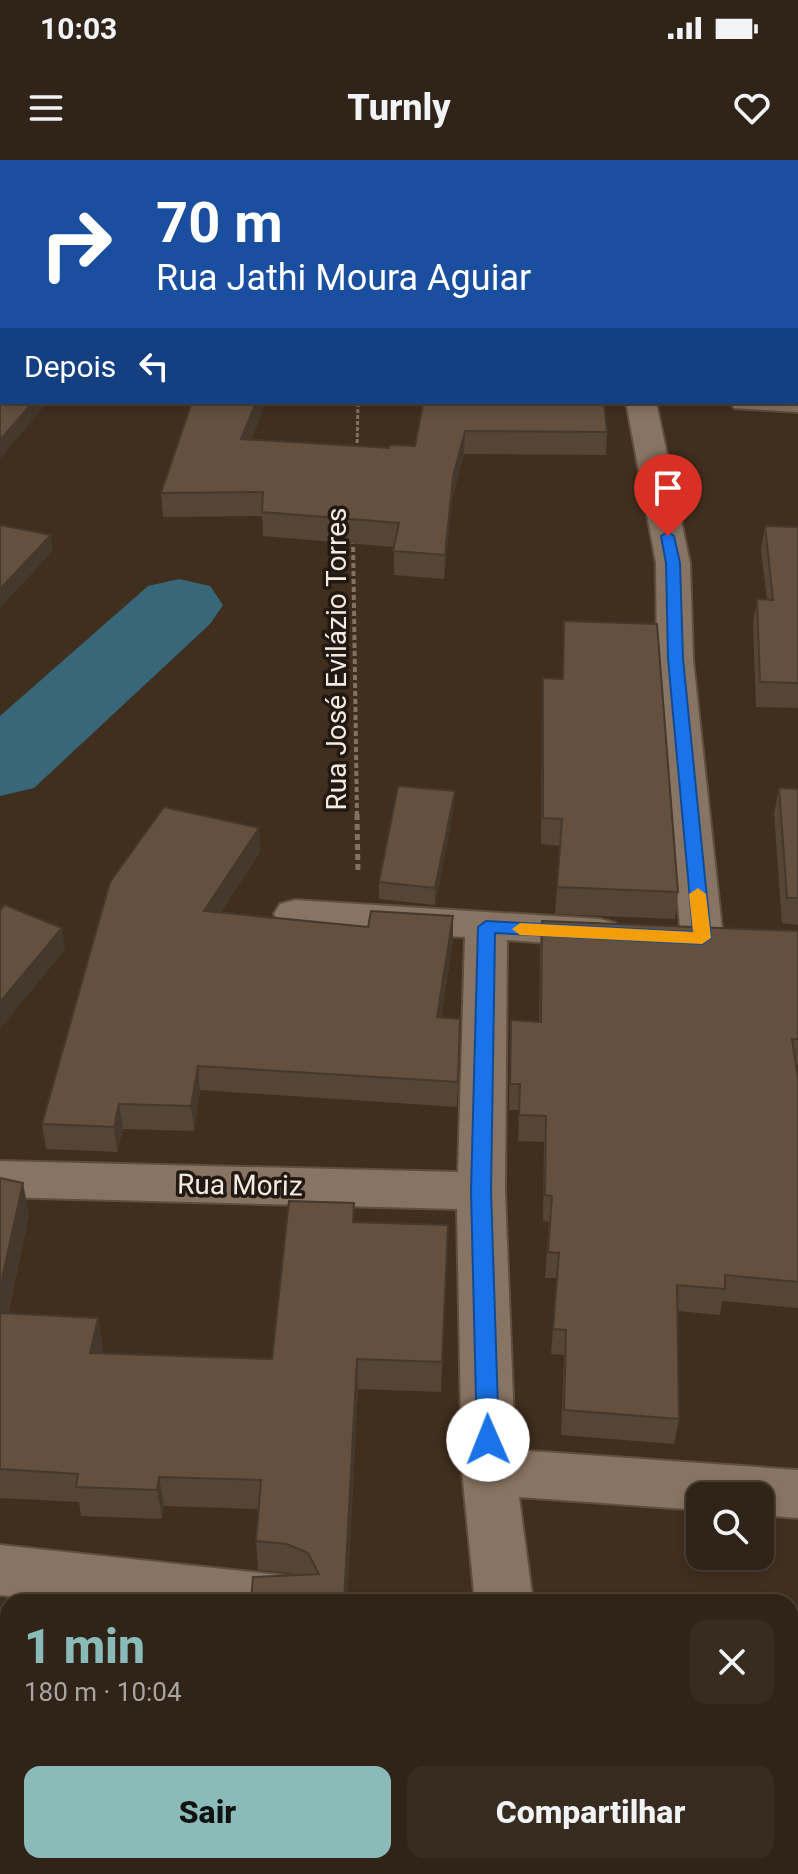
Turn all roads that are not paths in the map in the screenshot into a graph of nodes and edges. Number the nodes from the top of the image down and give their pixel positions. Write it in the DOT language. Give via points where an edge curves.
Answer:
graph roads {
  1 [pos="641,404"];
  2 [pos="295,914"];
  3 [pos="486,927"];
  4 [pos="671,937"];
  5 [pos="743,939"];
  6 [pos="0,1179"];
  7 [pos="481,1191"];
  8 [pos="489,1471"];
  9 [pos="798,1494"];
  10 [pos="0,1570"];
  11 [pos="217,1594"];
  12 [pos="503,1594"];
  1 -- 4 [label="street" via="673,563"];
  2 -- 3 [label="street"];
  3 -- 4 [label="street"];
  3 -- 7 [label="street"];
  4 -- 5 [label="street"];
  6 -- 7 [label="street, Rua Moriz"];
  7 -- 8 [label="street"];
  8 -- 9 [label="street"];
  8 -- 12 [label="street"];
  10 -- 11 [label="street"];
}
